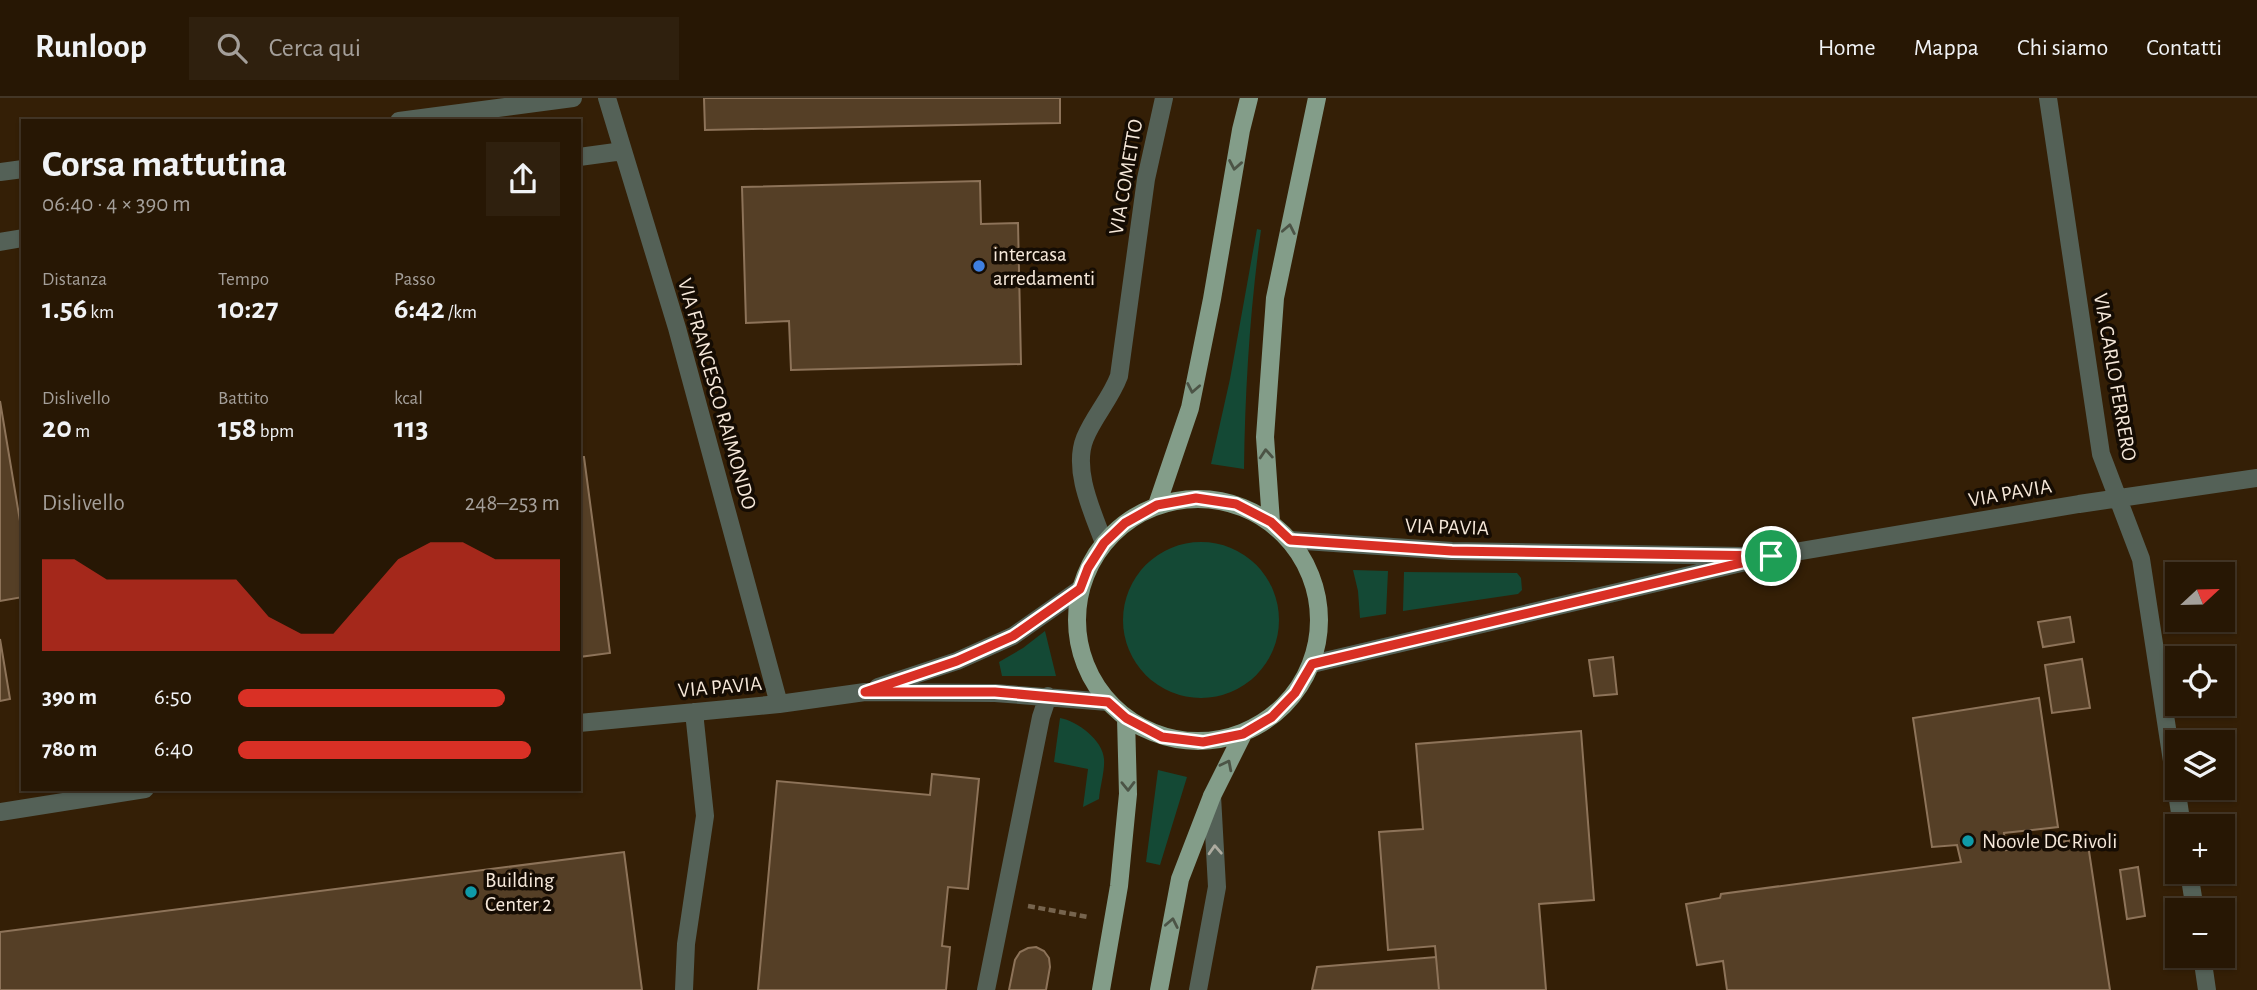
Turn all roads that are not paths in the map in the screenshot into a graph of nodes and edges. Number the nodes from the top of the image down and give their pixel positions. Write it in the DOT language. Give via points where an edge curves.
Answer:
graph roads {
  1 [pos="573,98"];
  2 [pos="607,98"];
  3 [pos="1164,98"];
  4 [pos="1249,98"];
  5 [pos="1317,98"];
  6 [pos="2048,98"];
  7 [pos="473,116"];
  8 [pos="429,119"];
  9 [pos="623,151"];
  10 [pos="581,157"];
  11 [pos="21,169"];
  12 [pos="0,172"];
  13 [pos="21,238"];
  14 [pos="0,242"];
  15 [pos="2257,478"];
  16 [pos="2118,498"];
  17 [pos="1157,505"];
  18 [pos="1271,522"];
  19 [pos="1290,540"];
  20 [pos="1104,543"];
  21 [pos="1771,556"];
  22 [pos="1080,589"];
  23 [pos="1312,664"];
  24 [pos="865,692"];
  25 [pos="1048,696"];
  26 [pos="1108,702"];
  27 [pos="779,704"];
  28 [pos="694,712"];
  29 [pos="1126,718"];
  30 [pos="581,723"];
  31 [pos="1243,734"];
  32 [pos="132,791"];
  33 [pos="1212,796"];
  34 [pos="0,812"];
  35 [pos="2180,814"];
  36 [pos="2204,968"];
  37 [pos="684,990"];
  38 [pos="986,990"];
  39 [pos="1101,990"];
  40 [pos="1159,990"];
  41 [pos="1198,990"];
  42 [pos="2207,990"];
  1 -- 7 [label="street"];
  2 -- 9 [label="street, VIA FRANCESCO RAIMONDO"];
  3 -- 20 [label="street, VIA COMETTO" via="1146,179 1119,376 1083,440 1083,479"];
  4 -- 17 [label="main road, one-way" via="1190,408"];
  18 -- 5 [label="main road, one-way" via="1265,437 1275,298"];
  6 -- 16 [label="street, VIA CARLO FERRERO" via="2101,454"];
  7 -- 8 [label="street"];
  9 -- 10 [label="street"];
  9 -- 27 [label="street, VIA FRANCESCO RAIMONDO" via="677,328"];
  11 -- 12 [label="street"];
  13 -- 14 [label="street"];
  15 -- 16 [label="street, VIA PAVIA"];
  16 -- 21 [label="street, VIA PAVIA"];
  16 -- 35 [label="street, VIA CARLO FERRERO" via="2141,559"];
  17 -- 18 [label="main road" via="1196,498 1236,504"];
  17 -- 20 [label="main road" via="1125,523"];
  18 -- 19 [label="main road"];
  19 -- 21 [label="street, VIA PAVIA" via="1452,551"];
  19 -- 23 [label="main road" via="1308,568 1318,599 1319,632"];
  20 -- 22 [label="main road"];
  21 -- 23 [label="street, VIA PAVIA"];
  22 -- 24 [label="street, VIA PAVIA" via="1013,636 957,661"];
  22 -- 26 [label="main road" via="1077,629 1086,669"];
  23 -- 31 [label="main road" via="1295,693 1272,717"];
  24 -- 25 [label="street, VIA PAVIA"];
  24 -- 27 [label="street, VIA PAVIA"];
  25 -- 26 [label="street, VIA PAVIA"];
  25 -- 38 [label="street"];
  26 -- 29 [label="main road"];
  27 -- 28 [label="street, VIA PAVIA"];
  28 -- 30 [label="street, VIA PAVIA"];
  28 -- 37 [label="street" via="705,816 686,944"];
  29 -- 31 [label="main road" via="1162,737 1203,742"];
  29 -- 39 [label="main road, one-way" via="1128,794 1119,886"];
  33 -- 31 [label="main road, one-way"];
  32 -- 34 [label="street"];
  40 -- 33 [label="main road, one-way" via="1180,879"];
  41 -- 33 [label="street, one-way" via="1217,887"];
  36 -- 42 [label="street"];
}
